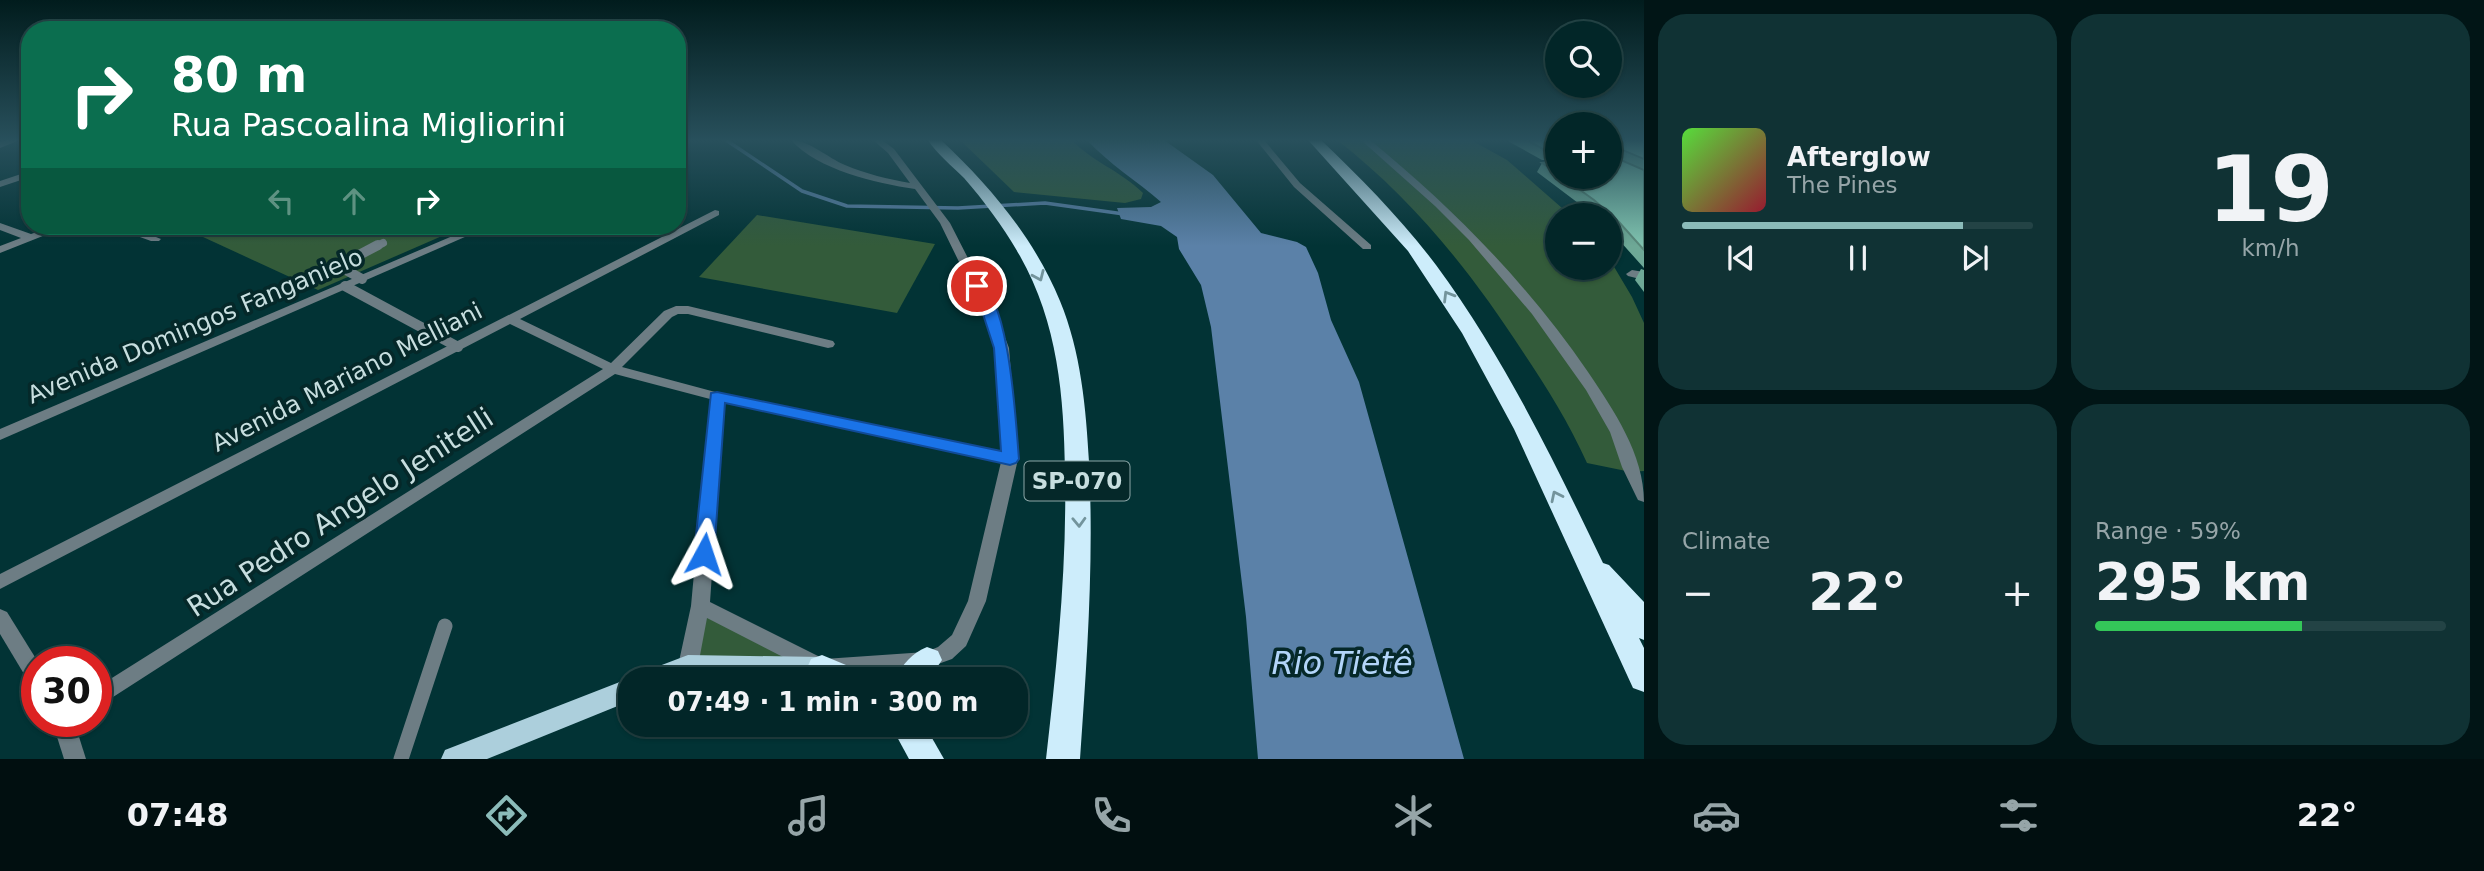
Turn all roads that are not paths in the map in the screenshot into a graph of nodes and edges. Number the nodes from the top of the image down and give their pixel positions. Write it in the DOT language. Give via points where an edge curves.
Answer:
graph roads {
  1 [pos="862,175"];
  2 [pos="910,175"];
  3 [pos="969,175"];
  4 [pos="1289,175"];
  5 [pos="1351,175"];
  6 [pos="1407,175"];
  7 [pos="21,177"];
  8 [pos="0,184"];
  9 [pos="922,190"];
  10 [pos="715,213"];
  11 [pos="0,226"];
  12 [pos="686,228"];
  13 [pos="21,234"];
  14 [pos="22,235"];
  15 [pos="38,235"];
  16 [pos="144,235"];
  17 [pos="464,235"];
  18 [pos="672,235"];
  19 [pos="30,238"];
  20 [pos="155,239"];
  21 [pos="383,243"];
  22 [pos="1367,247"];
  23 [pos="0,250"];
  24 [pos="362,279"];
  25 [pos="345,286"];
  26 [pos="509,319"];
  27 [pos="828,344"];
  28 [pos="458,347"];
  29 [pos="613,369"];
  30 [pos="717,397"];
  31 [pos="0,435"];
  32 [pos="1010,459"];
  33 [pos="1644,496"];
  34 [pos="1586,558"];
  35 [pos="0,582"];
  36 [pos="700,606"];
  37 [pos="0,617"];
  38 [pos="445,626"];
  39 [pos="1644,628"];
  40 [pos="21,652"];
  41 [pos="688,666"];
  42 [pos="706,667"];
  43 [pos="820,667"];
  44 [pos="922,667"];
  45 [pos="1644,679"];
  46 [pos="112,689"];
  47 [pos="618,694"];
  48 [pos="68,737"];
  49 [pos="914,737"];
  50 [pos="75,759"];
  51 [pos="401,759"];
  52 [pos="455,759"];
  53 [pos="927,759"];
  54 [pos="1063,759"];
  1 -- 9 [label="street"];
  2 -- 9 [label="street"];
  3 -- 54 [label="highway, SP-070, one-way" via="1032,261 1064,343 1075,419 1079,549"];
  4 -- 22 [label="street"];
  34 -- 5 [label="highway, one-way" via="1511,402 1443,287"];
  6 -- 33 [label="street" via="1448,210 1575,360 1620,436"];
  7 -- 8 [label="street"];
  9 -- 32 [label="street" via="945,223 989,311 1002,348"];
  10 -- 12 [label="street, Avenida Mariano Melliani"];
  11 -- 13 [label="street"];
  14 -- 19 [label="street"];
  15 -- 19 [label="street"];
  16 -- 20 [label="street"];
  17 -- 24 [label="street, Avenida Domingos Fanganielo"];
  18 -- 26 [label="street, Avenida Mariano Melliani"];
  19 -- 23 [label="street"];
  21 -- 24 [label="lane" via="344,264 344,269"];
  24 -- 25 [label="street, Avenida Domingos Fanganielo"];
  25 -- 28 [label="lane"];
  25 -- 31 [label="street, Avenida Domingos Fanganielo"];
  26 -- 28 [label="street, Avenida Mariano Melliani"];
  26 -- 29 [label="street"];
  27 -- 29 [label="street, Rua Pedro Angelo Jenitelli" via="676,310"];
  28 -- 35 [label="street, Avenida Mariano Melliani"];
  29 -- 30 [label="street"];
  29 -- 46 [label="street, Rua Pedro Angelo Jenitelli"];
  30 -- 32 [label="street"];
  30 -- 36 [label="street"];
  32 -- 44 [label="street" via="969,622 959,640"];
  34 -- 39 [label="highway" via="1631,606"];
  34 -- 45 [label="highway"];
  36 -- 41 [label="street"];
  36 -- 43 [label="street"];
  37 -- 40 [label="street"];
  38 -- 51 [label="lane"];
  41 -- 42 [label="main road"];
  47 -- 52 [label="main road"];
  48 -- 50 [label="street"];
  49 -- 53 [label="highway"];
}
